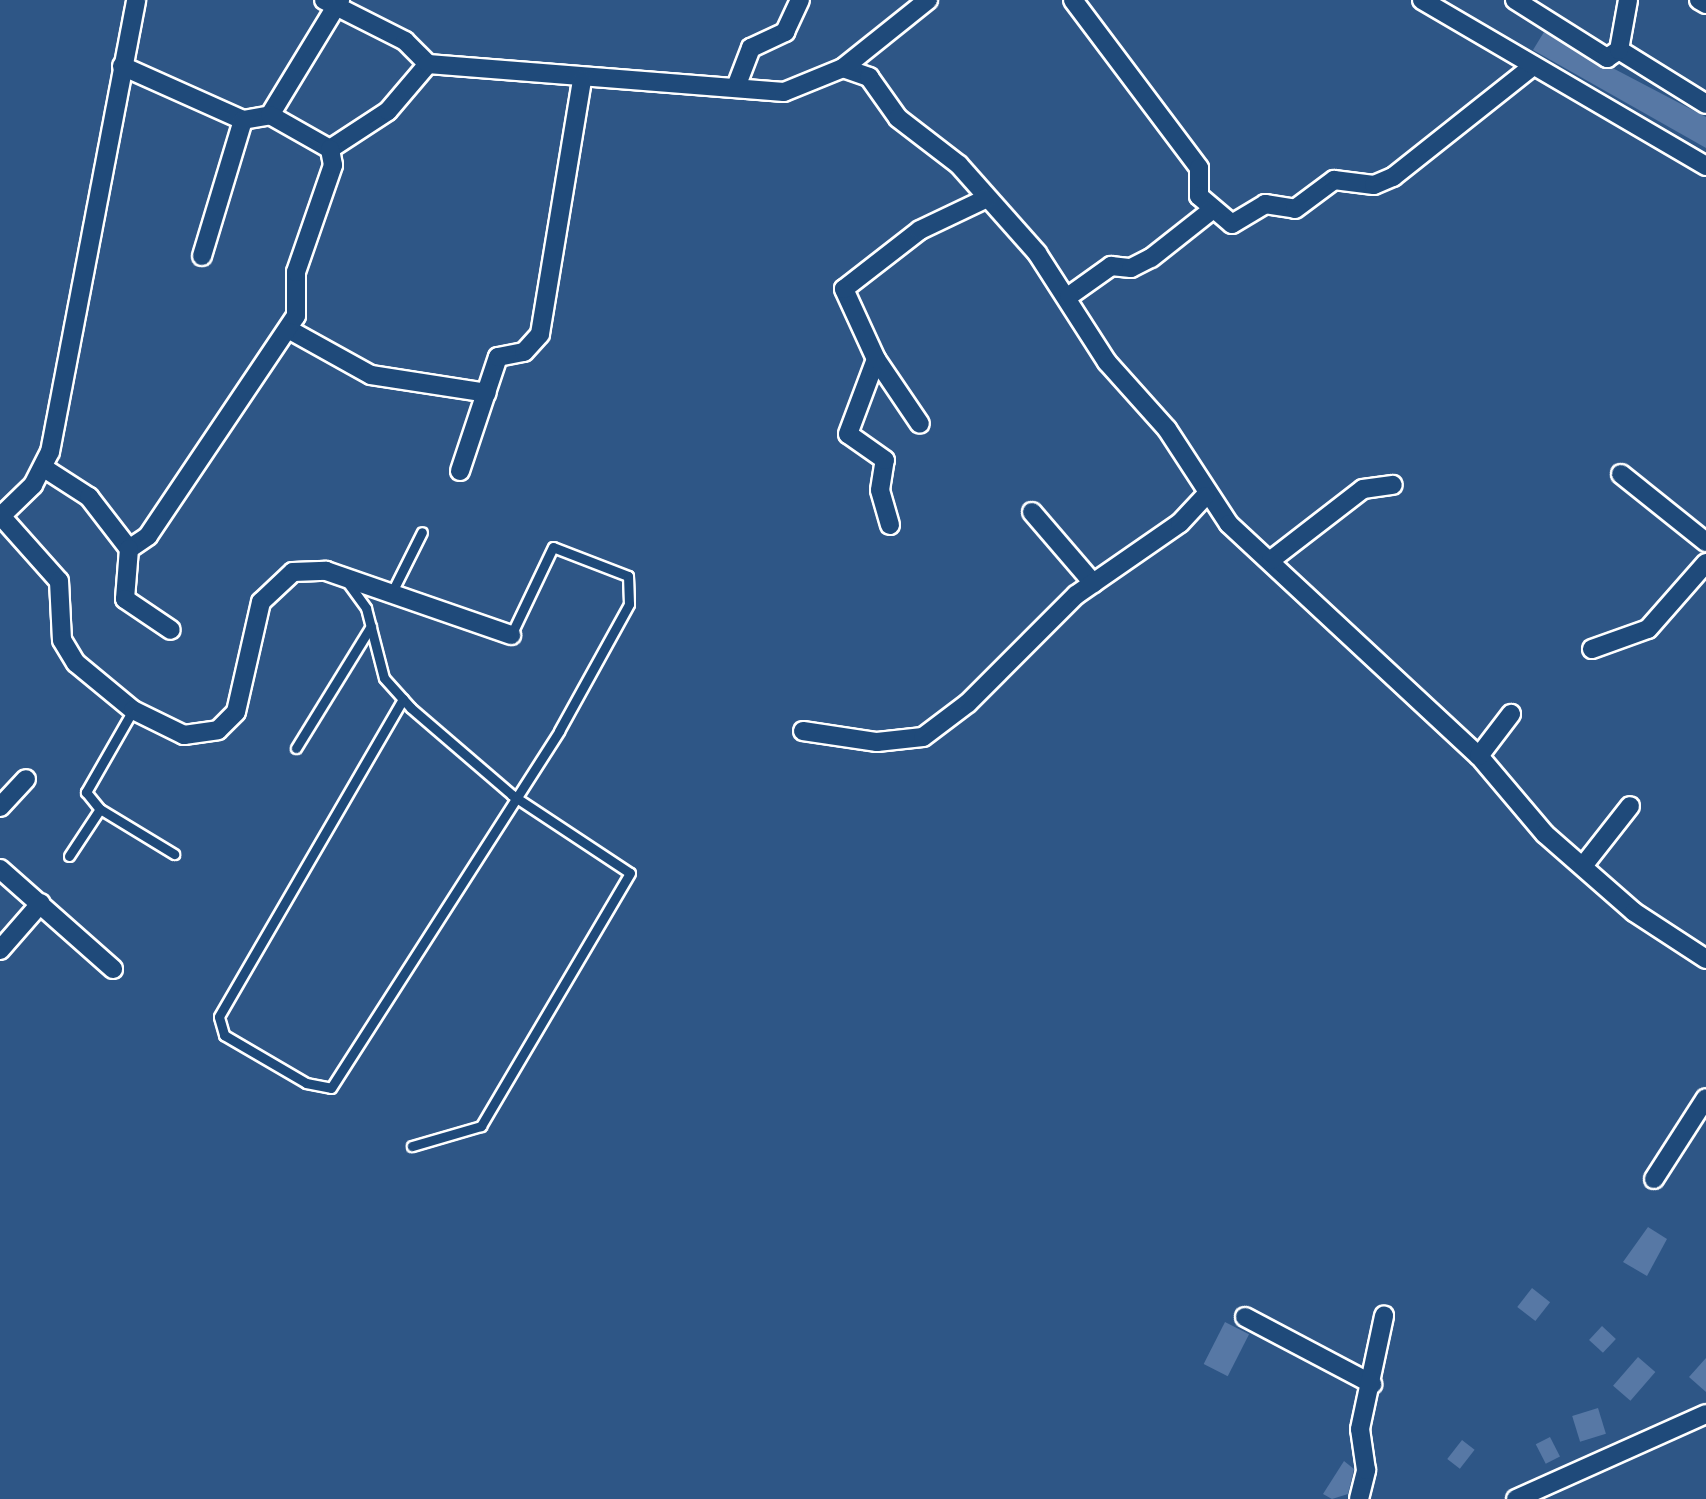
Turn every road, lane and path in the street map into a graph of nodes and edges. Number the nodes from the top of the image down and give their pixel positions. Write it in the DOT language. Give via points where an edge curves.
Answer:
graph roads {
  1 [pos="136,0"];
  2 [pos="800,0"];
  3 [pos="928,0"];
  4 [pos="1073,0"];
  5 [pos="1422,0"];
  6 [pos="1515,0"];
  7 [pos="1628,0"];
  8 [pos="1699,0"];
  9 [pos="334,2"];
  10 [pos="1706,4"];
  11 [pos="1619,50"];
  12 [pos="428,64"];
  13 [pos="122,66"];
  14 [pos="1533,66"];
  15 [pos="843,68"];
  16 [pos="582,80"];
  17 [pos="736,87"];
  18 [pos="1706,104"];
  19 [pos="270,115"];
  20 [pos="243,120"];
  21 [pos="330,149"];
  22 [pos="1706,166"];
  23 [pos="987,198"];
  24 [pos="1213,209"];
  25 [pos="202,256"];
  26 [pos="1069,296"];
  27 [pos="288,329"];
  28 [pos="876,359"];
  29 [pos="487,393"];
  30 [pos="920,424"];
  31 [pos="44,468"];
  32 [pos="460,471"];
  33 [pos="1621,474"];
  34 [pos="1393,485"];
  35 [pos="1205,496"];
  36 [pos="1032,512"];
  37 [pos="1,516"];
  38 [pos="890,525"];
  39 [pos="422,532"];
  40 [pos="1706,542"];
  41 [pos="129,549"];
  42 [pos="1271,560"];
  43 [pos="1706,563"];
  44 [pos="348,583"];
  45 [pos="1093,583"];
  46 [pos="390,597"];
  47 [pos="371,626"];
  48 [pos="171,630"];
  49 [pos="511,635"];
  50 [pos="1592,649"];
  51 [pos="403,699"];
  52 [pos="133,710"];
  53 [pos="1511,714"];
  54 [pos="803,731"];
  55 [pos="296,748"];
  56 [pos="1479,756"];
  57 [pos="26,779"];
  58 [pos="512,795"];
  59 [pos="1630,806"];
  60 [pos="0,807"];
  61 [pos="100,809"];
  62 [pos="174,854"];
  63 [pos="69,856"];
  64 [pos="1583,866"];
  65 [pos="0,869"];
  66 [pos="41,903"];
  67 [pos="0,950"];
  68 [pos="1706,959"];
  69 [pos="113,969"];
  70 [pos="1706,1098"];
  71 [pos="412,1146"];
  72 [pos="1654,1179"];
  73 [pos="1384,1316"];
  74 [pos="1245,1317"];
  75 [pos="1372,1384"];
  76 [pos="1706,1414"];
  77 [pos="1359,1499"];
  78 [pos="1516,1499"];
  1 -- 13 [label="street"];
  2 -- 17 [label="street" via="785,32 751,48"];
  3 -- 15 [label="street"];
  4 -- 24 [label="street" via="1176,133 1199,168 1195,189"];
  5 -- 14 [label="street"];
  6 -- 11 [label="street" via="1607,58"];
  7 -- 11 [label="street"];
  8 -- 10 [label="street"];
  9 -- 12 [label="street" via="405,41"];
  9 -- 19 [label="street"];
  11 -- 18 [label="street"];
  12 -- 16 [label="street"];
  12 -- 21 [label="street" via="388,111"];
  13 -- 20 [label="street"];
  13 -- 31 [label="street"];
  14 -- 22 [label="street"];
  14 -- 24 [label="street" via="1384,181 1334,180 1295,209 1265,204 1239,223"];
  15 -- 17 [label="street" via="784,92"];
  15 -- 23 [label="street" via="869,77 898,118"];
  16 -- 17 [label="street"];
  16 -- 29 [label="street" via="540,334 524,352 498,357"];
  19 -- 20 [label="street"];
  19 -- 21 [label="street"];
  20 -- 25 [label="street"];
  21 -- 27 [label="street" via="333,165 296,272 299,308"];
  23 -- 26 [label="street"];
  23 -- 28 [label="street" via="920,230 844,289"];
  24 -- 26 [label="street" via="1151,258 1131,268 1111,266"];
  26 -- 35 [label="street" via="1107,362 1180,449"];
  27 -- 29 [label="street" via="371,375"];
  27 -- 41 [label="street" via="166,517"];
  28 -- 30 [label="street"];
  28 -- 38 [label="street" via="848,434 885,460 880,490"];
  29 -- 32 [label="street"];
  31 -- 37 [label="street"];
  31 -- 41 [label="street" via="89,497"];
  33 -- 40 [label="street"];
  34 -- 42 [label="street" via="1363,489"];
  35 -- 42 [label="street"];
  35 -- 45 [label="street"];
  36 -- 45 [label="street"];
  37 -- 52 [label="street" via="59,581 69,653"];
  39 -- 46 [label="lane"];
  41 -- 48 [label="street" via="125,599"];
  42 -- 56 [label="street"];
  43 -- 50 [label="street" via="1657,622"];
  44 -- 46 [label="street"];
  44 -- 47 [label="lane"];
  44 -- 52 [label="street" via="309,569 269,589 256,617 244,695 218,730 184,735"];
  45 -- 54 [label="street" via="923,737 877,742"];
  46 -- 49 [label="street"];
  47 -- 51 [label="lane" via="384,678"];
  47 -- 55 [label="lane"];
  49 -- 58 [label="lane" via="553,547 628,576 629,604 559,731"];
  51 -- 58 [label="lane"];
  51 -- 58 [label="lane" via="223,1007 224,1035 269,1066 331,1088"];
  52 -- 61 [label="lane" via="88,780 86,792"];
  53 -- 56 [label="street"];
  56 -- 64 [label="street" via="1545,834"];
  57 -- 60 [label="street"];
  58 -- 71 [label="lane" via="621,861 627,884 481,1126"];
  59 -- 64 [label="street"];
  61 -- 62 [label="lane"];
  61 -- 63 [label="lane"];
  64 -- 68 [label="street" via="1634,912"];
  65 -- 66 [label="street"];
  66 -- 67 [label="street"];
  66 -- 69 [label="street"];
  70 -- 72 [label="street"];
  73 -- 75 [label="street"];
  74 -- 75 [label="street"];
  75 -- 77 [label="street" via="1360,1429 1366,1470"];
  76 -- 78 [label="street"];
}
